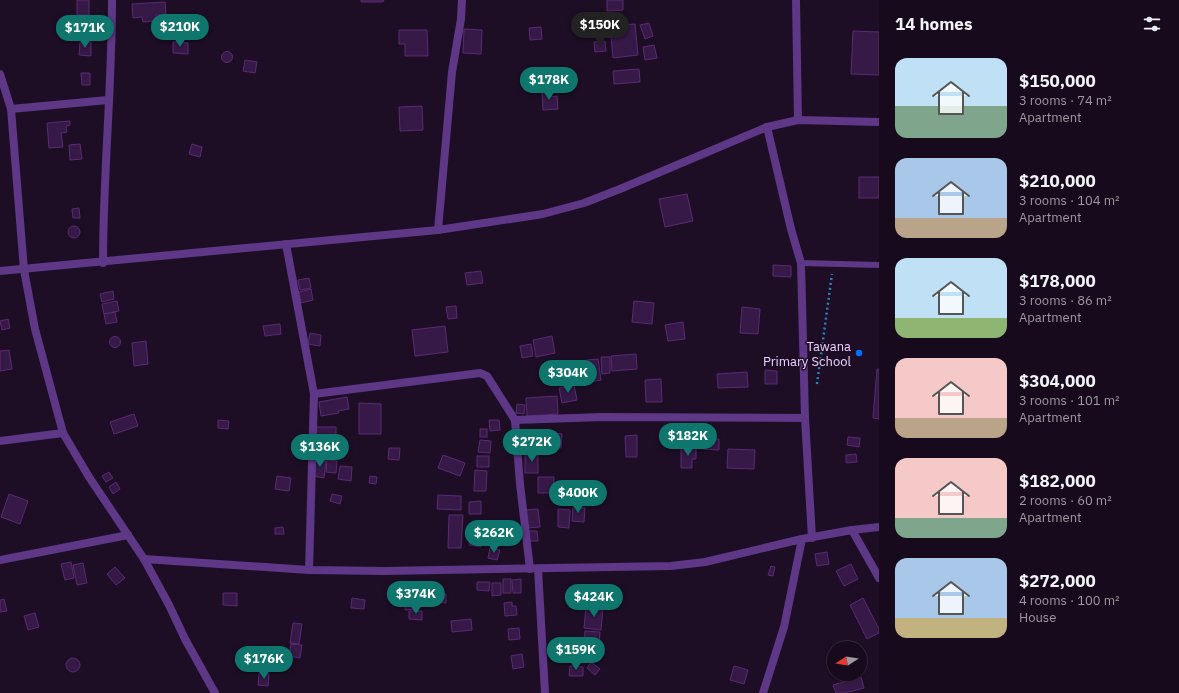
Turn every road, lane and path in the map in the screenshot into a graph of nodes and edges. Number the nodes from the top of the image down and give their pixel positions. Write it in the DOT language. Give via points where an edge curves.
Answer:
graph roads {
  1 [pos="112,0"];
  2 [pos="462,0"];
  3 [pos="796,0"];
  4 [pos="0,74"];
  5 [pos="108,100"];
  6 [pos="11,109"];
  7 [pos="798,120"];
  8 [pos="879,122"];
  9 [pos="767,127"];
  10 [pos="438,230"];
  11 [pos="286,244"];
  12 [pos="103,262"];
  13 [pos="801,263"];
  14 [pos="834,264"];
  15 [pos="879,265"];
  16 [pos="24,270"];
  17 [pos="0,271"];
  18 [pos="817,388"];
  19 [pos="314,394"];
  20 [pos="805,418"];
  21 [pos="515,420"];
  22 [pos="63,432"];
  23 [pos="0,441"];
  24 [pos="879,527"];
  25 [pos="852,530"];
  26 [pos="128,535"];
  27 [pos="812,538"];
  28 [pos="802,539"];
  29 [pos="0,560"];
  30 [pos="144,560"];
  31 [pos="534,569"];
  32 [pos="310,570"];
  33 [pos="879,578"];
  34 [pos="216,693"];
  35 [pos="545,693"];
  36 [pos="763,693"];
  1 -- 5 [label="street"];
  2 -- 10 [label="street" via="452,72"];
  3 -- 7 [label="street"];
  4 -- 6 [label="street"];
  5 -- 6 [label="street"];
  5 -- 12 [label="street"];
  6 -- 16 [label="street"];
  7 -- 8 [label="street"];
  7 -- 9 [label="street"];
  9 -- 10 [label="street" via="584,203 543,214"];
  9 -- 13 [label="street"];
  10 -- 11 [label="street"];
  11 -- 12 [label="street"];
  11 -- 19 [label="street"];
  12 -- 16 [label="street"];
  13 -- 14 [label="lane"];
  13 -- 20 [label="street"];
  14 -- 15 [label="lane"];
  14 -- 18 [label="path"];
  16 -- 17 [label="street"];
  16 -- 22 [label="street" via="34,322"];
  19 -- 21 [label="street" via="480,373 487,376"];
  19 -- 32 [label="street"];
  20 -- 21 [label="street" via="603,417"];
  20 -- 27 [label="street"];
  21 -- 31 [label="street" via="520,484"];
  22 -- 23 [label="street"];
  22 -- 26 [label="street" via="89,477"];
  24 -- 25 [label="street"];
  25 -- 27 [label="street"];
  25 -- 33 [label="street"];
  26 -- 29 [label="street"];
  26 -- 30 [label="street"];
  27 -- 28 [label="street"];
  28 -- 31 [label="street" via="705,562 671,566"];
  28 -- 36 [label="street" via="784,627"];
  30 -- 32 [label="street"];
  30 -- 34 [label="street"];
  31 -- 32 [label="street"];
  31 -- 35 [label="street"];
}
